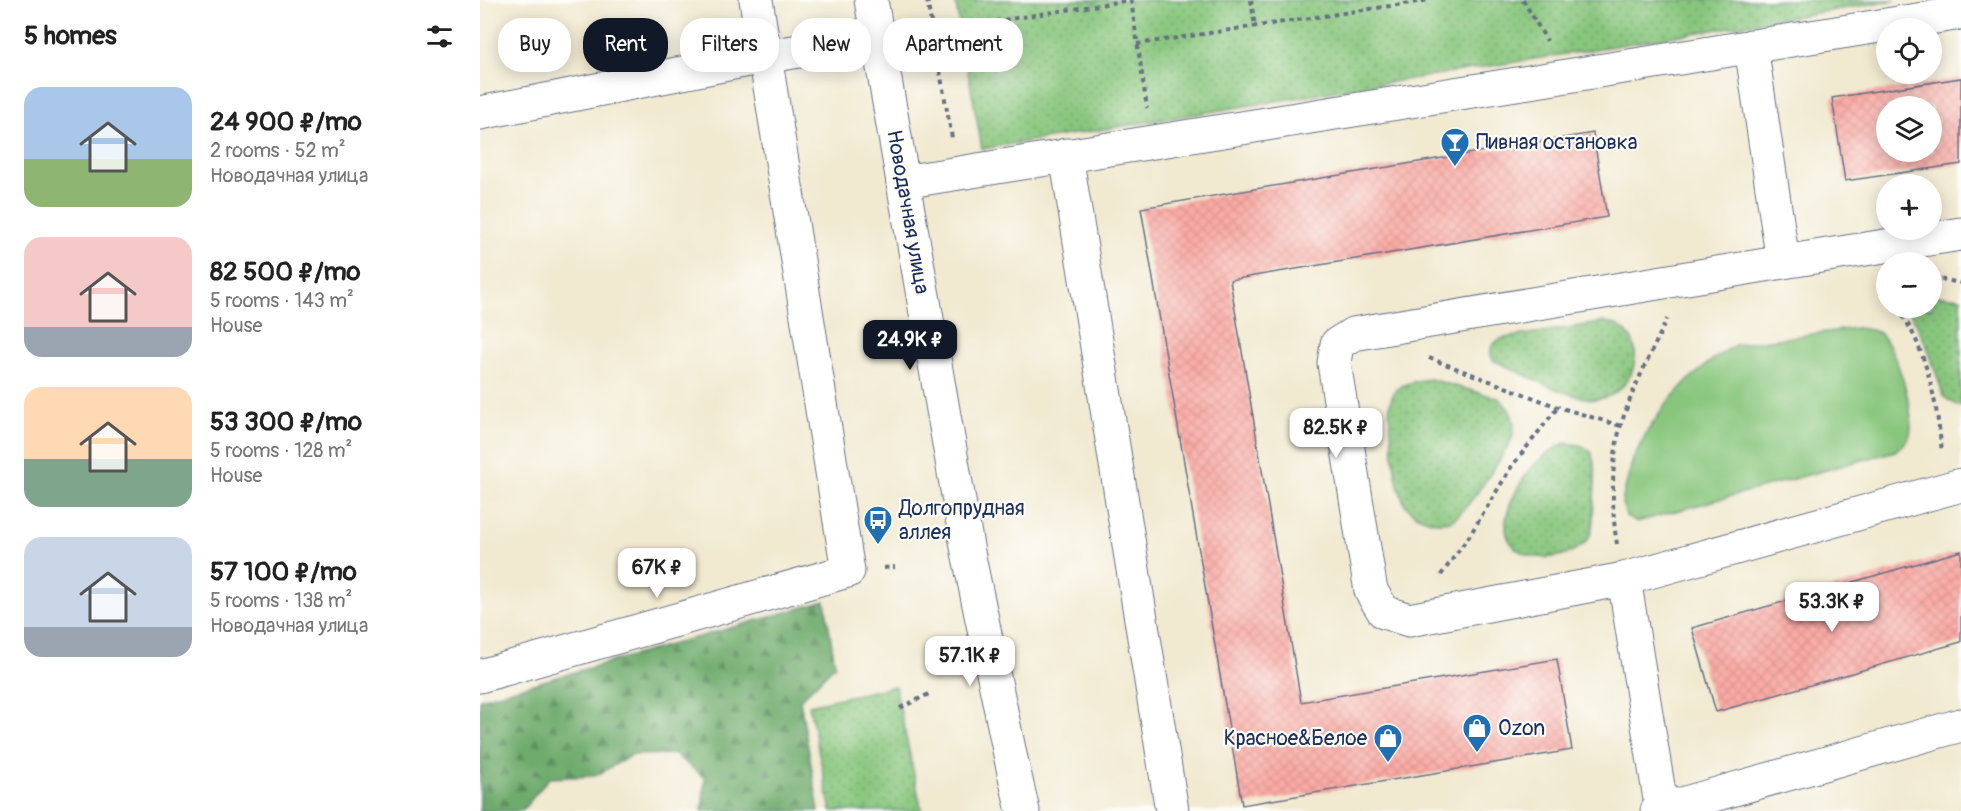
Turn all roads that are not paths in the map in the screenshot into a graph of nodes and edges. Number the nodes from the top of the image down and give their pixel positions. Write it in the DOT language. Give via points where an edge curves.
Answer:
graph roads {
  1 [pos="756,0"];
  2 [pos="872,0"];
  3 [pos="1961,13"];
  4 [pos="759,18"];
  5 [pos="878,38"];
  6 [pos="1751,46"];
  7 [pos="779,54"];
  8 [pos="688,72"];
  9 [pos="766,72"];
  10 [pos="480,113"];
  11 [pos="1066,155"];
  12 [pos="903,182"];
  13 [pos="1961,234"];
  14 [pos="1783,262"];
  15 [pos="1953,487"];
  16 [pos="1624,579"];
  17 [pos="480,676"];
  18 [pos="1961,725"];
  19 [pos="1023,811"];
  20 [pos="1172,811"];
  21 [pos="1660,811"];
  1 -- 4 [label="street"];
  2 -- 5 [label="street, Новодачная улица"];
  3 -- 6 [label="street"];
  5 -- 7 [label="street"];
  5 -- 12 [label="street, Новодачная улица"];
  6 -- 11 [label="street"];
  6 -- 14 [label="street"];
  8 -- 10 [label="street"];
  9 -- 17 [label="street" via="848,571"];
  11 -- 12 [label="street"];
  11 -- 20 [label="street"];
  12 -- 19 [label="street, Новодачная улица" via="968,552"];
  13 -- 14 [label="street"];
  14 -- 16 [label="street" via="1353,334 1337,344 1334,363 1371,591 1384,612 1409,620"];
  15 -- 16 [label="street"];
  16 -- 21 [label="street"];
  18 -- 21 [label="street"];
}
